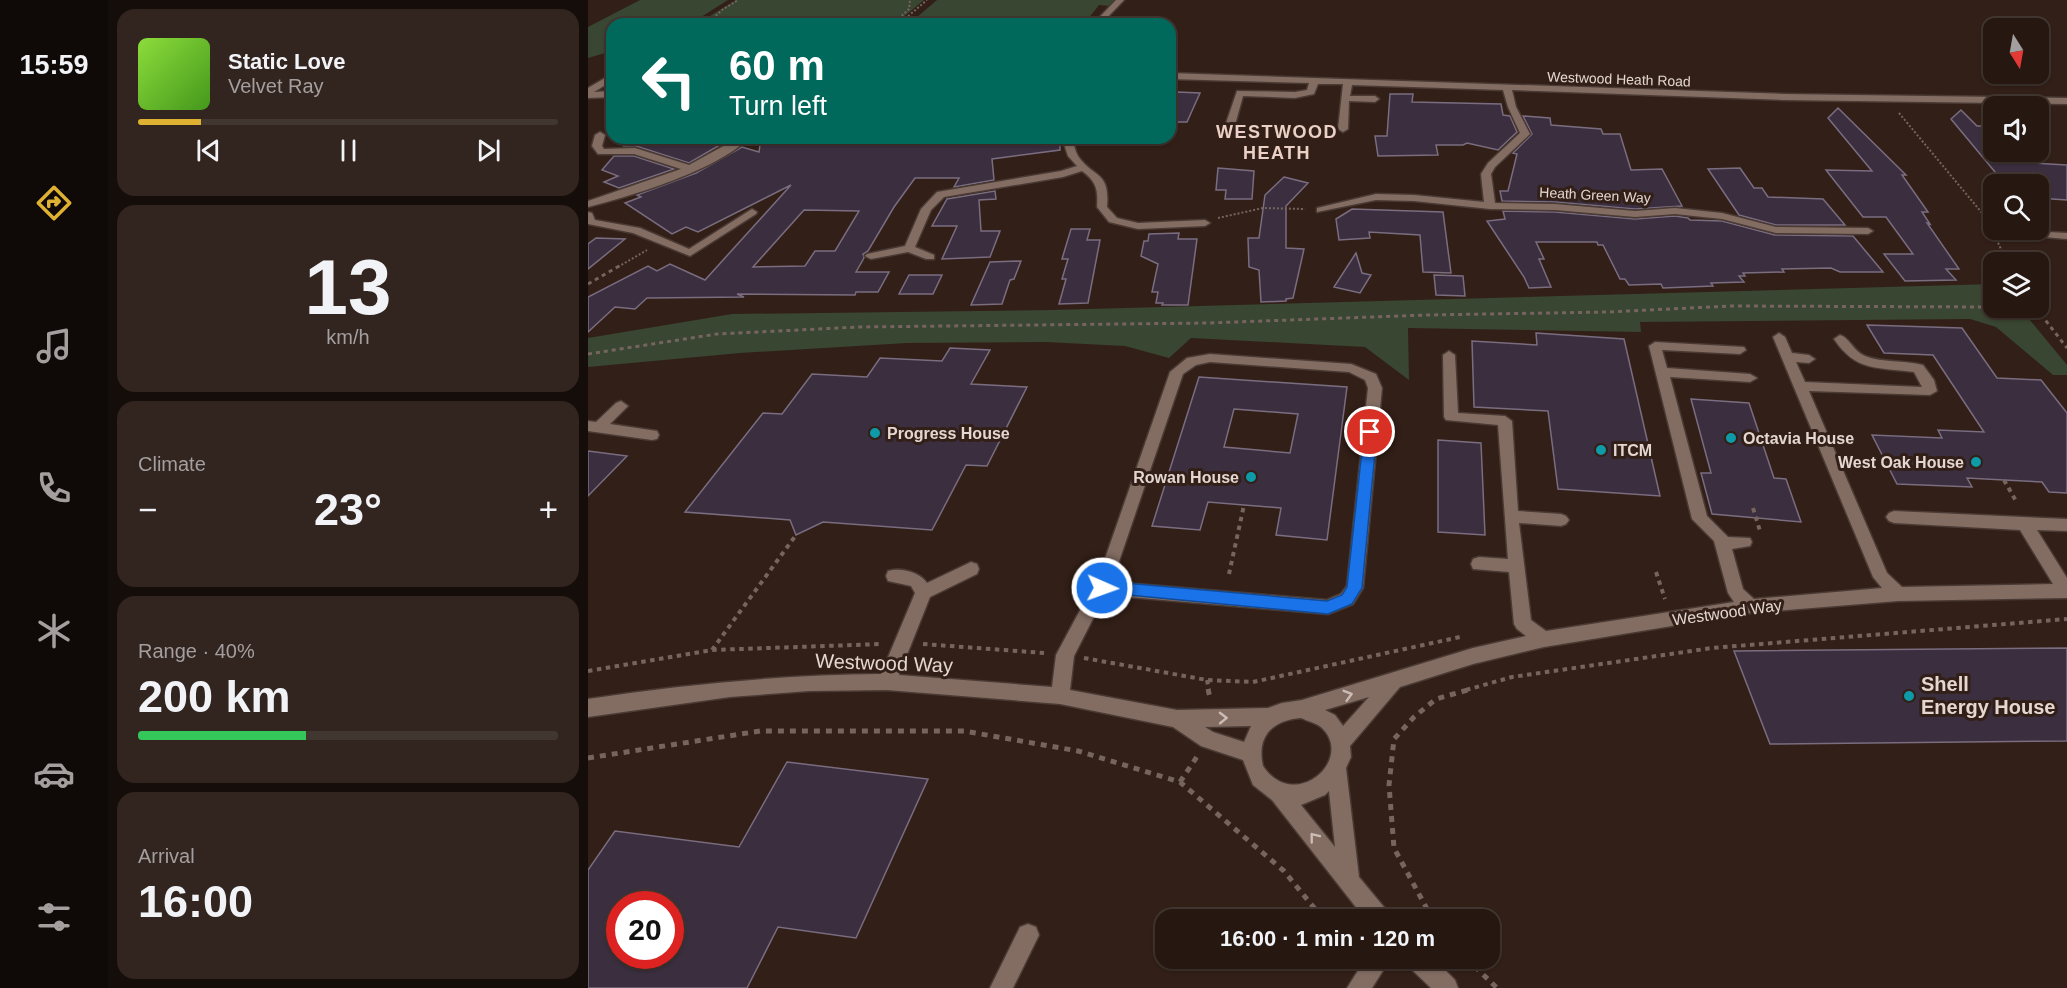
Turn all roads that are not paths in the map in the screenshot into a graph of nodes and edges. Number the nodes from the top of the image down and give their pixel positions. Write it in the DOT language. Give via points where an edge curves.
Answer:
graph roads {
  1 [pos="1120,0"];
  2 [pos="1104,18"];
  3 [pos="1176,76"];
  4 [pos="606,81"];
  5 [pos="1314,81"];
  6 [pos="1348,82"];
  7 [pos="1507,88"];
  8 [pos="588,93"];
  9 [pos="606,94"];
  10 [pos="1345,98"];
  11 [pos="1375,99"];
  12 [pos="2067,101"];
  13 [pos="1342,129"];
  14 [pos="1228,132"];
  15 [pos="600,135"];
  16 [pos="736,144"];
  17 [pos="1069,144"];
  18 [pos="1085,167"];
  19 [pos="688,168"];
  20 [pos="588,204"];
  21 [pos="1490,206"];
  22 [pos="1321,210"];
  23 [pos="752,212"];
  24 [pos="588,215"];
  25 [pos="1204,223"];
  26 [pos="1868,231"];
  27 [pos="2049,235"];
  28 [pos="2067,236"];
  29 [pos="909,248"];
  30 [pos="871,256"];
  31 [pos="930,257"];
  32 [pos="1779,337"];
  33 [pos="1840,339"];
  34 [pos="1740,350"];
  35 [pos="1449,355"];
  36 [pos="1788,357"];
  37 [pos="1809,359"];
  38 [pos="1662,372"];
  39 [pos="1750,378"];
  40 [pos="1802,386"];
  41 [pos="621,406"];
  42 [pos="593,426"];
  43 [pos="652,435"];
  44 [pos="1511,516"];
  45 [pos="1894,517"];
  46 [pos="1561,520"];
  47 [pos="2025,524"];
  48 [pos="2067,525"];
  49 [pos="1744,542"];
  50 [pos="1724,544"];
  51 [pos="1479,564"];
  52 [pos="1516,566"];
  53 [pos="971,570"];
  54 [pos="894,576"];
  55 [pos="1102,588"];
  56 [pos="2067,591"];
  57 [pos="924,592"];
  58 [pos="1898,594"];
  59 [pos="1751,606"];
  60 [pos="1544,639"];
  61 [pos="887,682"];
  62 [pos="1393,682"];
  63 [pos="1060,696"];
  64 [pos="588,708"];
  65 [pos="1302,709"];
  66 [pos="1269,717"];
  67 [pos="1177,719"];
  68 [pos="1341,742"];
  69 [pos="1251,753"];
  70 [pos="1337,770"];
  71 [pos="1279,793"];
  72 [pos="1349,882"];
  73 [pos="1371,909"];
  74 [pos="1028,934"];
  75 [pos="1372,969"];
  76 [pos="1427,969"];
  77 [pos="1001,988"];
  78 [pos="1358,988"];
  79 [pos="1447,988"];
  1 -- 2 [label="street"];
  3 -- 5 [label="street, Westwood Heath Road"];
  4 -- 8 [label="street"];
  5 -- 6 [label="street, Westwood Heath Road"];
  5 -- 14 [label="street" via="1311,92 1240,93"];
  6 -- 7 [label="street, Westwood Heath Road"];
  6 -- 10 [label="street"];
  7 -- 12 [label="street, Westwood Heath Road" via="1889,100"];
  7 -- 21 [label="street" via="1525,134 1486,174"];
  8 -- 9 [label="street"];
  10 -- 11 [label="street"];
  10 -- 13 [label="street"];
  15 -- 19 [label="street" via="597,146 601,152 635,151"];
  16 -- 19 [label="street"];
  17 -- 18 [label="street" via="1073,156"];
  18 -- 25 [label="street" via="1098,177 1104,192 1102,207 1113,220 1137,232"];
  18 -- 29 [label="street" via="940,194 926,209"];
  19 -- 20 [label="street"];
  21 -- 22 [label="street, Heath Green Way" via="1376,197"];
  21 -- 26 [label="street, Heath Green Way" via="1635,214 1675,211 1722,216 1776,230"];
  23 -- 24 [label="street" via="690,253 636,230 591,222"];
  27 -- 28 [label="street"];
  29 -- 30 [label="street"];
  29 -- 31 [label="street"];
  32 -- 36 [label="street"];
  33 -- 40 [label="street" via="1851,354 1864,361 1918,368 1930,391"];
  34 -- 38 [label="street" via="1654,346"];
  35 -- 44 [label="street" via="1451,417 1505,421"];
  36 -- 37 [label="street"];
  36 -- 40 [label="street"];
  38 -- 39 [label="street"];
  38 -- 50 [label="street" via="1700,519"];
  40 -- 58 [label="street" via="1881,577"];
  41 -- 42 [label="street"];
  42 -- 43 [label="street"];
  44 -- 46 [label="street"];
  44 -- 52 [label="street"];
  45 -- 47 [label="street"];
  47 -- 48 [label="street"];
  47 -- 56 [label="street"];
  49 -- 50 [label="street"];
  50 -- 59 [label="street" via="1736,593"];
  51 -- 52 [label="street"];
  52 -- 60 [label="street" via="1524,624"];
  53 -- 57 [label="street"];
  54 -- 57 [label="street" via="916,580"];
  55 -- 55 [label="street" via="1177,372 1184,365 1210,358 1351,368 1371,377 1375,388 1354,588 1347,599 1328,607"];
  55 -- 63 [label="street" via="1065,655"];
  56 -- 58 [label="street, Westwood Way"];
  57 -- 61 [label="street"];
  58 -- 59 [label="street, Westwood Way"];
  59 -- 60 [label="street, Westwood Way"];
  60 -- 62 [label="street, Westwood Way" via="1473,656"];
  61 -- 63 [label="street, Westwood Way"];
  61 -- 64 [label="street, Westwood Way" via="741,688"];
  65 -- 62 [label="street, Westwood Way, one-way"];
  62 -- 68 [label="street"];
  63 -- 67 [label="street, Westwood Way"];
  65 -- 66 [label="street"];
  65 -- 68 [label="street" via="1328,720"];
  67 -- 66 [label="street, Westwood Way, one-way"];
  66 -- 69 [label="street"];
  67 -- 69 [label="street, Westwood Way" via="1208,740"];
  68 -- 70 [label="street"];
  69 -- 71 [label="street" via="1256,774"];
  70 -- 71 [label="street" via="1328,782 1307,794"];
  70 -- 72 [label="street"];
  72 -- 71 [label="street, one-way"];
  72 -- 73 [label="street"];
  74 -- 77 [label="street"];
  75 -- 78 [label="street"];
  76 -- 79 [label="street"];
}
